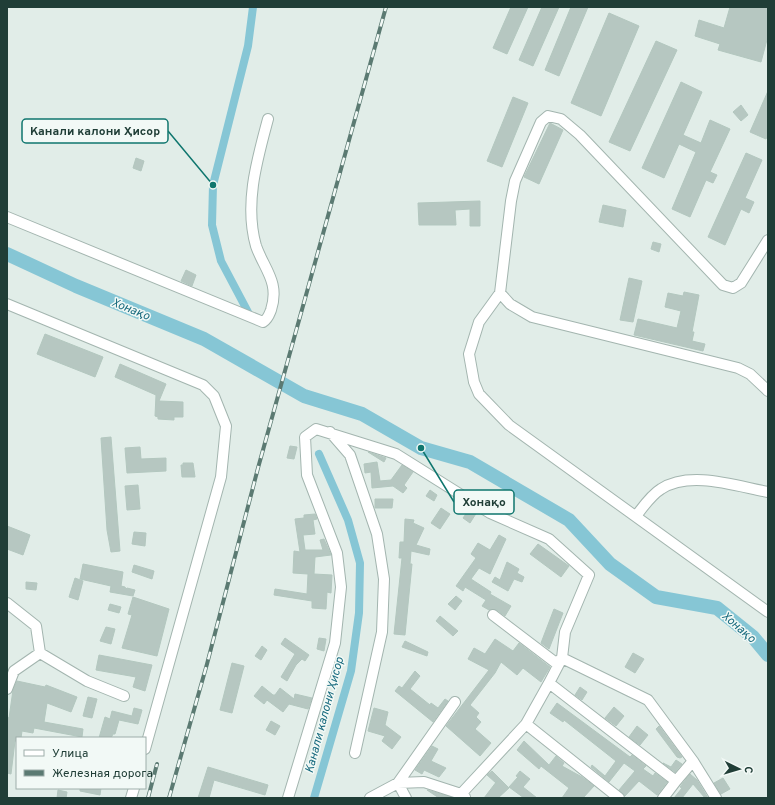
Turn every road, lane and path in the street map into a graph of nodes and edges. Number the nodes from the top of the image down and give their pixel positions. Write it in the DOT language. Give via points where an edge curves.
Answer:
graph roads {
  1 [pos="268,119"];
  2 [pos="7,217"];
  3 [pos="768,240"];
  4 [pos="500,293"];
  5 [pos="7,304"];
  6 [pos="768,391"];
  7 [pos="330,432"];
  8 [pos="768,492"];
  9 [pos="636,516"];
  10 [pos="7,603"];
  11 [pos="768,612"];
  12 [pos="493,615"];
  13 [pos="40,653"];
  14 [pos="562,658"];
  15 [pos="549,683"];
  16 [pos="7,688"];
  17 [pos="124,696"];
  18 [pos="455,702"];
  19 [pos="526,724"];
  20 [pos="146,745"];
  21 [pos="355,753"];
  22 [pos="693,761"];
  23 [pos="676,781"];
  24 [pos="398,783"];
  25 [pos="464,796"];
  26 [pos="288,798"];
  27 [pos="370,798"];
  28 [pos="406,798"];
  29 [pos="619,798"];
  30 [pos="663,798"];
  31 [pos="716,798"];
  1 -- 2 [label="street" via="256,161 251,214 257,247 274,290 269,316 263,322"];
  3 -- 4 [label="street" via="741,283 733,288 723,286 580,135 562,119 548,116 541,122 515,181"];
  4 -- 6 [label="street" via="532,317 738,368 750,374"];
  4 -- 9 [label="street" via="479,322 469,354 479,394 509,425"];
  5 -- 20 [label="street" via="203,385 214,396 226,426 220,477"];
  7 -- 14 [label="street" via="396,454 490,513 549,539 589,575 565,632"];
  7 -- 21 [label="street" via="350,455 377,534 384,579 382,632"];
  7 -- 26 [label="street" via="316,429 305,437 307,475 337,553 341,588 335,643"];
  8 -- 9 [label="street" via="708,481 680,480 659,490"];
  9 -- 11 [label="street"];
  10 -- 13 [label="street" via="36,626"];
  12 -- 14 [label="street" via="556,663"];
  13 -- 16 [label="street" via="14,671"];
  13 -- 17 [label="street" via="87,681"];
  14 -- 15 [label="street"];
  14 -- 22 [label="street" via="648,700"];
  15 -- 19 [label="street"];
  15 -- 23 [label="street"];
  18 -- 24 [label="street"];
  19 -- 25 [label="street"];
  19 -- 29 [label="street"];
  22 -- 23 [label="street"];
  22 -- 31 [label="street"];
  23 -- 30 [label="street"];
  24 -- 25 [label="street" via="424,782"];
  24 -- 27 [label="street"];
  24 -- 28 [label="street"];
}
